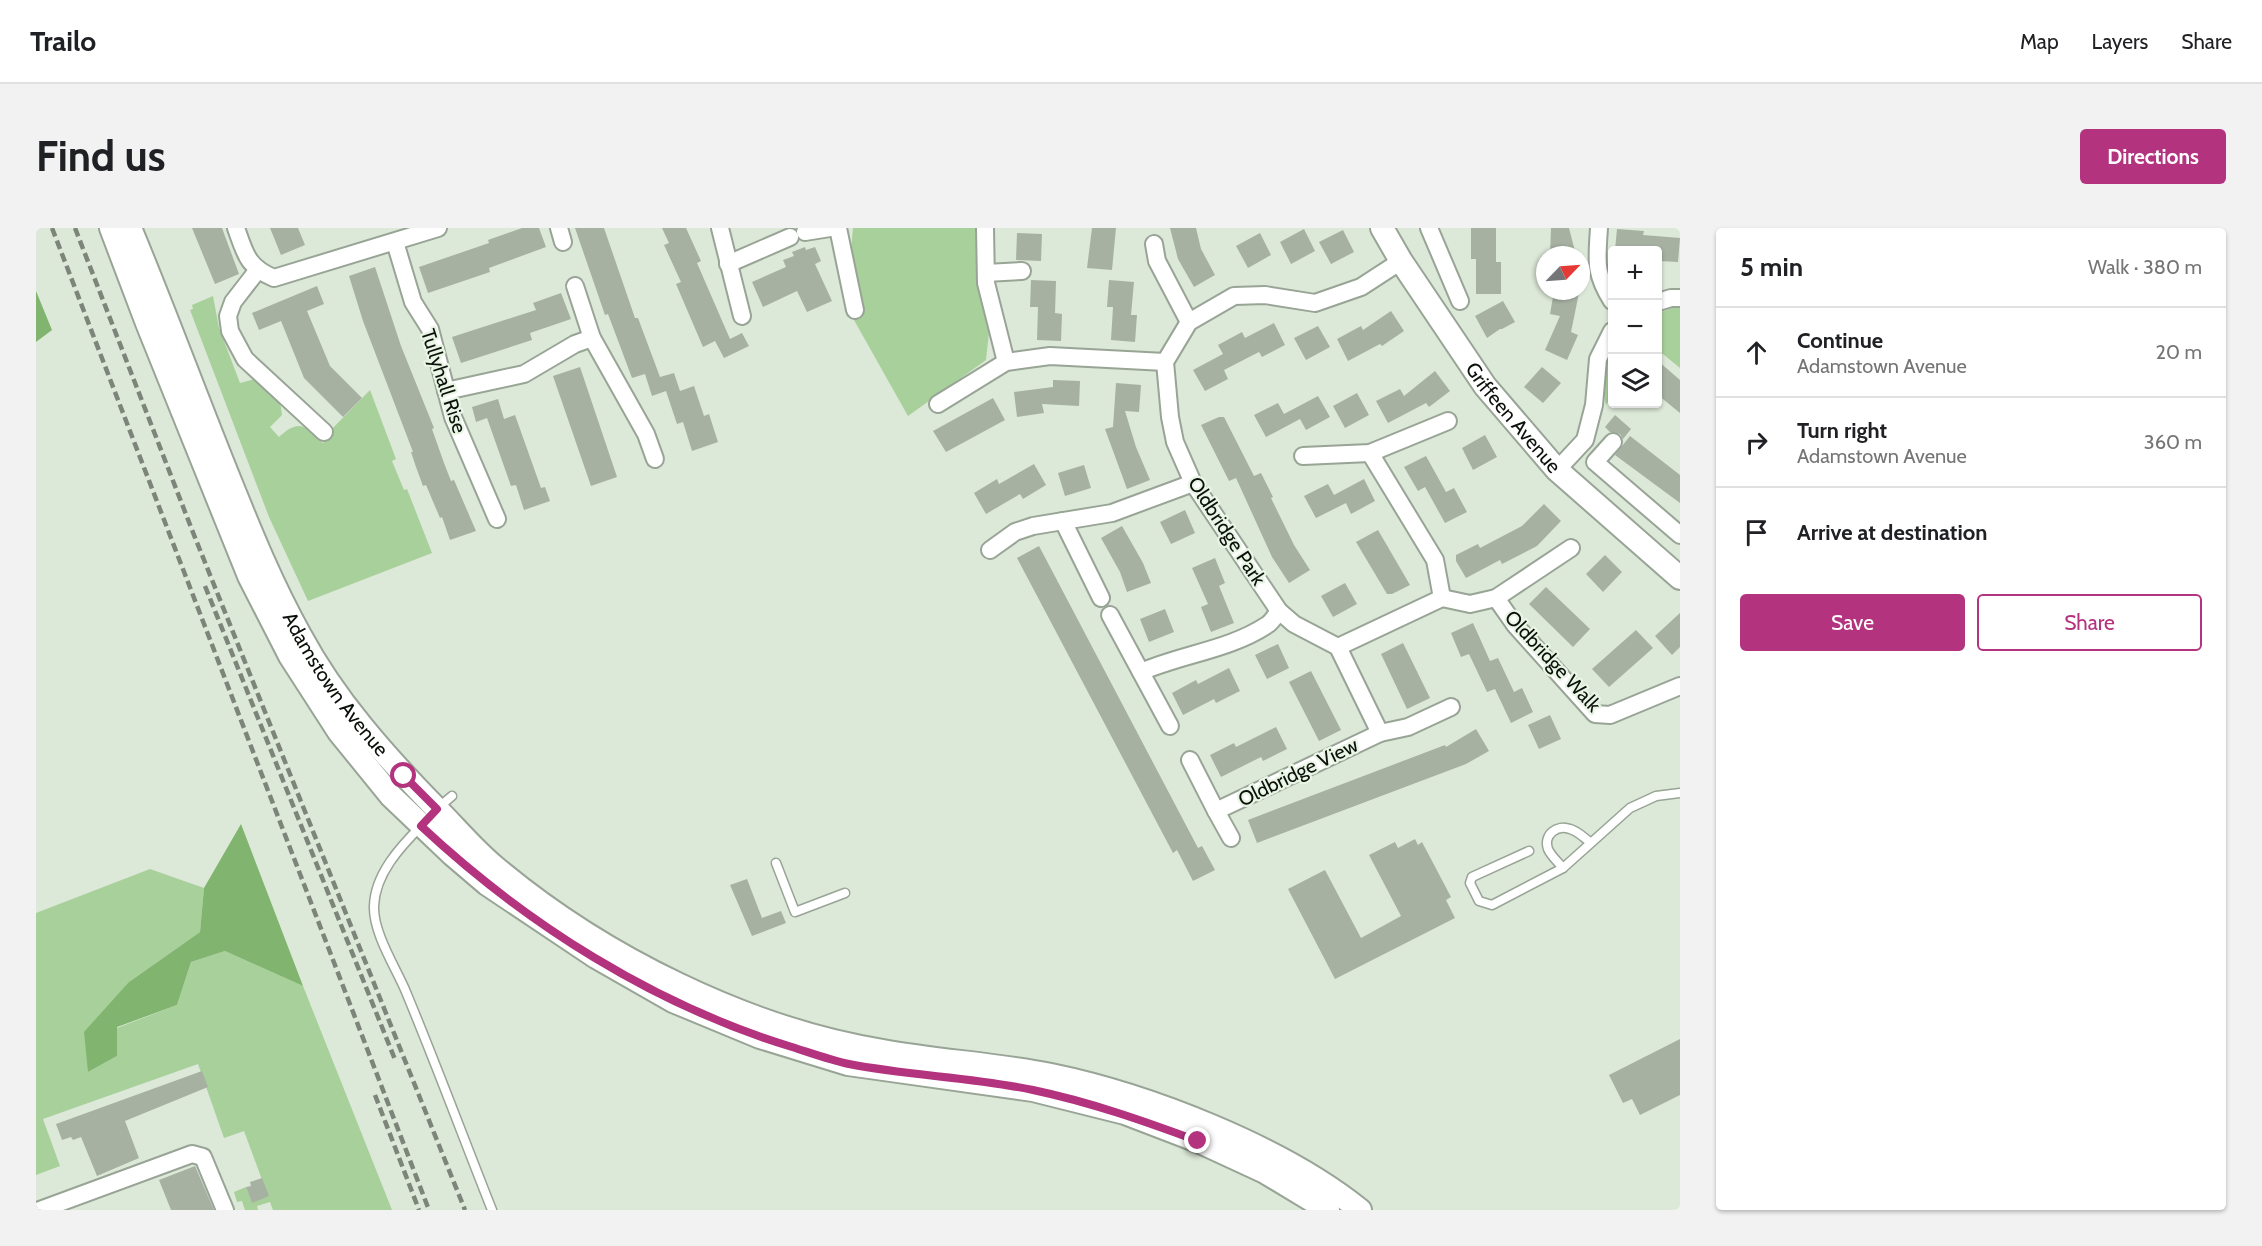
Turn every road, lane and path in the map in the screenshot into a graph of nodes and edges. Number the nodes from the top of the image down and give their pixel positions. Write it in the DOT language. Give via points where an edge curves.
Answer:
graph roads {
  1 [pos="111,228"];
  2 [pos="130,228"];
  3 [pos="236,228"];
  4 [pos="438,228"];
  5 [pos="720,228"];
  6 [pos="830,228"];
  7 [pos="838,228"];
  8 [pos="985,228"];
  9 [pos="1382,228"];
  10 [pos="1429,228"];
  11 [pos="1599,228"];
  12 [pos="395,242"];
  13 [pos="1154,244"];
  14 [pos="1401,261"];
  15 [pos="728,264"];
  16 [pos="257,271"];
  17 [pos="1022,272"];
  18 [pos="986,273"];
  19 [pos="575,286"];
  20 [pos="1680,298"];
  21 [pos="1611,300"];
  22 [pos="1460,301"];
  23 [pos="1662,301"];
  24 [pos="855,310"];
  25 [pos="742,316"];
  26 [pos="1189,322"];
  27 [pos="592,338"];
  28 [pos="1608,339"];
  29 [pos="1006,362"];
  30 [pos="1165,362"];
  31 [pos="446,391"];
  32 [pos="938,404"];
  33 [pos="1448,421"];
  34 [pos="324,432"];
  35 [pos="1613,442"];
  36 [pos="1370,453"];
  37 [pos="1303,456"];
  38 [pos="655,459"];
  39 [pos="1557,470"];
  40 [pos="1193,483"];
  41 [pos="497,519"];
  42 [pos="1063,521"];
  43 [pos="1680,535"];
  44 [pos="1571,548"];
  45 [pos="990,550"];
  46 [pos="1680,578"];
  47 [pos="1101,598"];
  48 [pos="1442,598"];
  49 [pos="1496,598"];
  50 [pos="1279,611"];
  51 [pos="1110,615"];
  52 [pos="1338,647"];
  53 [pos="1141,672"];
  54 [pos="1680,686"];
  55 [pos="1451,707"];
  56 [pos="1170,726"];
  57 [pos="1380,733"];
  58 [pos="1190,760"];
  59 [pos="1680,793"];
  60 [pos="445,802"];
  61 [pos="1216,811"];
  62 [pos="421,826"];
  63 [pos="1231,837"];
  64 [pos="1590,842"];
  65 [pos="1529,851"];
  66 [pos="776,862"];
  67 [pos="1563,868"];
  68 [pos="845,893"];
  69 [pos="40,1210"];
  70 [pos="225,1210"];
  71 [pos="492,1210"];
  72 [pos="1328,1210"];
  73 [pos="1360,1210"];
  1 -- 62 [label="street, Adamstown Avenue" via="249,576 285,646 339,732"];
  2 -- 60 [label="street, Adamstown Avenue" via="264,565 301,637 363,729 403,775"];
  3 -- 16 [label="street"];
  4 -- 12 [label="street"];
  5 -- 15 [label="street"];
  6 -- 15 [label="street" via="797,235"];
  7 -- 24 [label="street"];
  8 -- 18 [label="street"];
  9 -- 14 [label="street, Griffeen Avenue"];
  10 -- 22 [label="street"];
  11 -- 21 [label="street" via="1597,263 1601,282"];
  12 -- 16 [label="street" via="273,278"];
  12 -- 31 [label="street, Tullyhall Rise" via="413,302 430,329"];
  13 -- 26 [label="street" via="1156,261"];
  14 -- 26 [label="street" via="1360,287 1315,303 1265,295 1234,296"];
  14 -- 39 [label="street, Griffeen Avenue" via="1485,386"];
  15 -- 25 [label="street"];
  16 -- 34 [label="street" via="233,302 228,316 230,331 245,359"];
  17 -- 18 [label="street"];
  18 -- 29 [label="street"];
  19 -- 27 [label="street"];
  20 -- 23 [label="street"];
  26 -- 30 [label="street"];
  27 -- 31 [label="street" via="524,374"];
  27 -- 38 [label="street" via="646,434"];
  28 -- 39 [label="street" via="1598,359 1594,405 1585,440"];
  29 -- 30 [label="street" via="1050,356"];
  29 -- 32 [label="street"];
  30 -- 40 [label="street, Oldbridge Park" via="1175,441"];
  31 -- 41 [label="street, Tullyhall Rise" via="453,417"];
  33 -- 36 [label="street"];
  35 -- 43 [label="street" via="1595,462"];
  36 -- 37 [label="street"];
  36 -- 48 [label="street" via="1435,560"];
  39 -- 46 [label="street, Griffeen Avenue"];
  40 -- 42 [label="street" via="1112,513"];
  40 -- 50 [label="street, Oldbridge Park"];
  42 -- 45 [label="street" via="1015,532"];
  42 -- 47 [label="street"];
  44 -- 49 [label="street"];
  48 -- 49 [label="street" via="1470,604"];
  48 -- 52 [label="street"];
  49 -- 54 [label="street, Oldbridge Walk" via="1515,625 1595,714 1610,715"];
  50 -- 52 [label="street, Oldbridge Park" via="1294,624"];
  50 -- 53 [label="street" via="1269,624 1230,644"];
  51 -- 53 [label="street"];
  52 -- 57 [label="street, Oldbridge View"];
  53 -- 56 [label="street"];
  55 -- 57 [label="street, Oldbridge View" via="1408,727"];
  57 -- 61 [label="street, Oldbridge View"];
  58 -- 61 [label="street, Oldbridge View"];
  59 -- 64 [label="lane" via="1656,796 1637,804"];
  60 -- 62 [label="lane"];
  60 -- 73 [label="street, Adamstown Avenue" via="492,866 556,914 643,968 725,1005 820,1037 881,1051 1050,1075 1101,1087 1212,1127 1297,1169"];
  61 -- 63 [label="street, Oldbridge View"];
  62 -- 71 [label="lane" via="402,845 379,881 374,907 377,926"];
  62 -- 72 [label="street, Adamstown Avenue" via="487,884 562,936 673,1001 760,1037 848,1064 1033,1089 1125,1113 1264,1172"];
  64 -- 67 [label="lane"];
  64 -- 67 [label="lane" via="1570,828 1552,831 1548,850"];
  65 -- 67 [label="lane" via="1472,877 1470,883 1479,901 1492,905"];
  66 -- 68 [label="lane" via="795,912"];
  69 -- 70 [label="street" via="192,1154 203,1157"];
}
